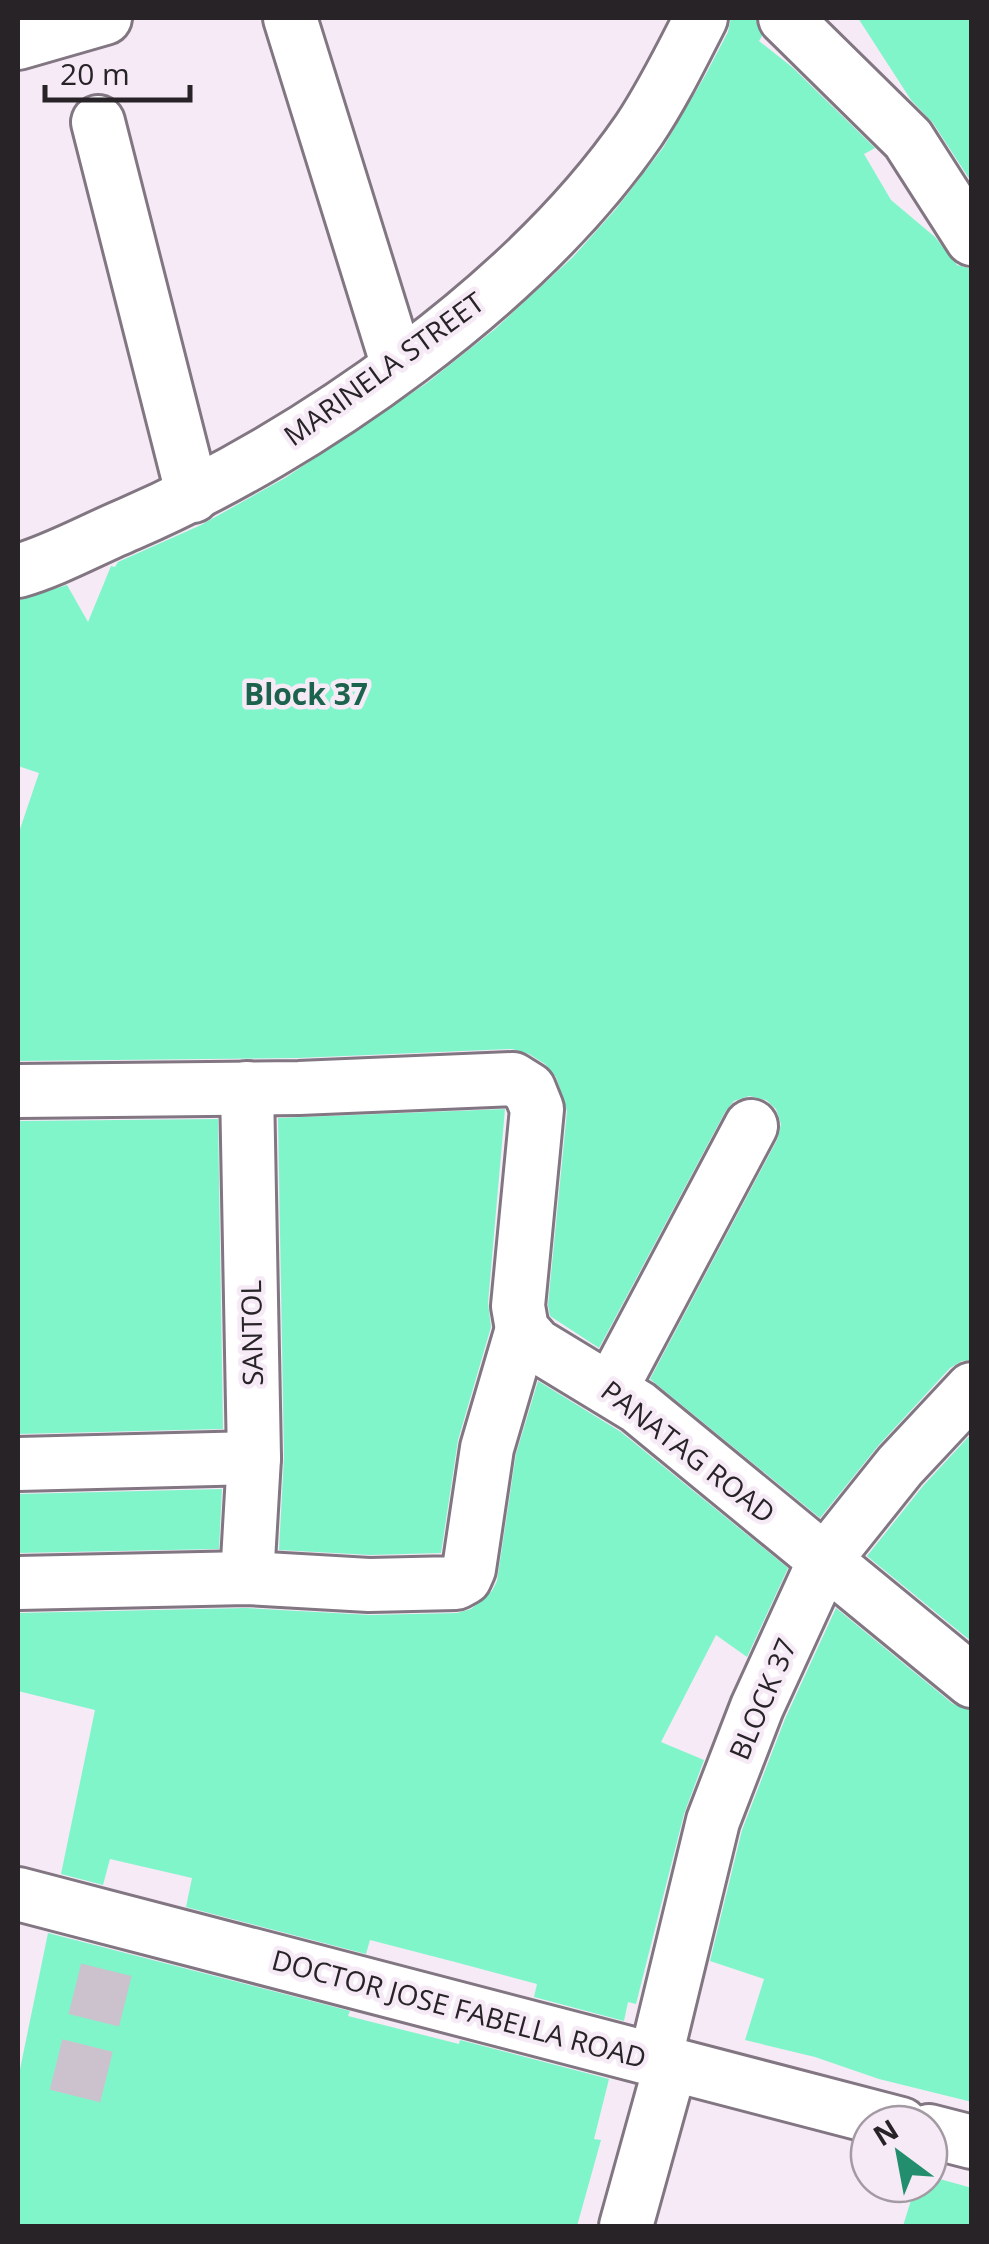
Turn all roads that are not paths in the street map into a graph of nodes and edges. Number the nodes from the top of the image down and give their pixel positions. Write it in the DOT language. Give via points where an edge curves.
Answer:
graph roads {
  1 [pos="105,18"];
  2 [pos="290,18"];
  3 [pos="702,18"];
  4 [pos="788,18"];
  5 [pos="18,43"];
  6 [pos="98,122"];
  7 [pos="972,239"];
  8 [pos="398,366"];
  9 [pos="192,496"];
  10 [pos="18,571"];
  11 [pos="248,1088"];
  12 [pos="18,1091"];
  13 [pos="751,1126"];
  14 [pos="522,1328"];
  15 [pos="611,1389"];
  16 [pos="972,1389"];
  17 [pos="254,1458"];
  18 [pos="18,1464"];
  19 [pos="824,1560"];
  20 [pos="247,1578"];
  21 [pos="18,1584"];
  22 [pos="972,1681"];
  23 [pos="18,1894"];
  24 [pos="663,2062"];
  25 [pos="849,2110"];
  26 [pos="626,2226"];
  1 -- 5 [label="street"];
  2 -- 8 [label="street"];
  3 -- 8 [label="street, MARINELA STREET" via="638,131 579,204 476,308"];
  4 -- 7 [label="street" via="908,139"];
  6 -- 9 [label="street"];
  8 -- 9 [label="street, MARINELA STREET"];
  9 -- 10 [label="street, MARINELA STREET"];
  11 -- 12 [label="street"];
  11 -- 14 [label="street" via="513,1079 529,1089 537,1109 518,1306"];
  11 -- 17 [label="street, SANTOL"];
  13 -- 15 [label="street"];
  14 -- 15 [label="street, PANATAG ROAD" via="536,1345"];
  14 -- 20 [label="street" via="487,1448 465,1578 443,1586"];
  15 -- 19 [label="street, PANATAG ROAD"];
  16 -- 19 [label="street, BLOCK 37"];
  17 -- 18 [label="street"];
  17 -- 20 [label="street, SANTOL"];
  19 -- 22 [label="street, PANATAG ROAD"];
  19 -- 24 [label="street, BLOCK 37" via="713,1821"];
  20 -- 21 [label="street"];
  23 -- 24 [label="street, DOCTOR JOSE FABELLA ROAD" via="116,1929"];
  24 -- 25 [label="street, DOCTOR JOSE FABELLA ROAD"];
  24 -- 26 [label="street, BLOCK 37"];
}
